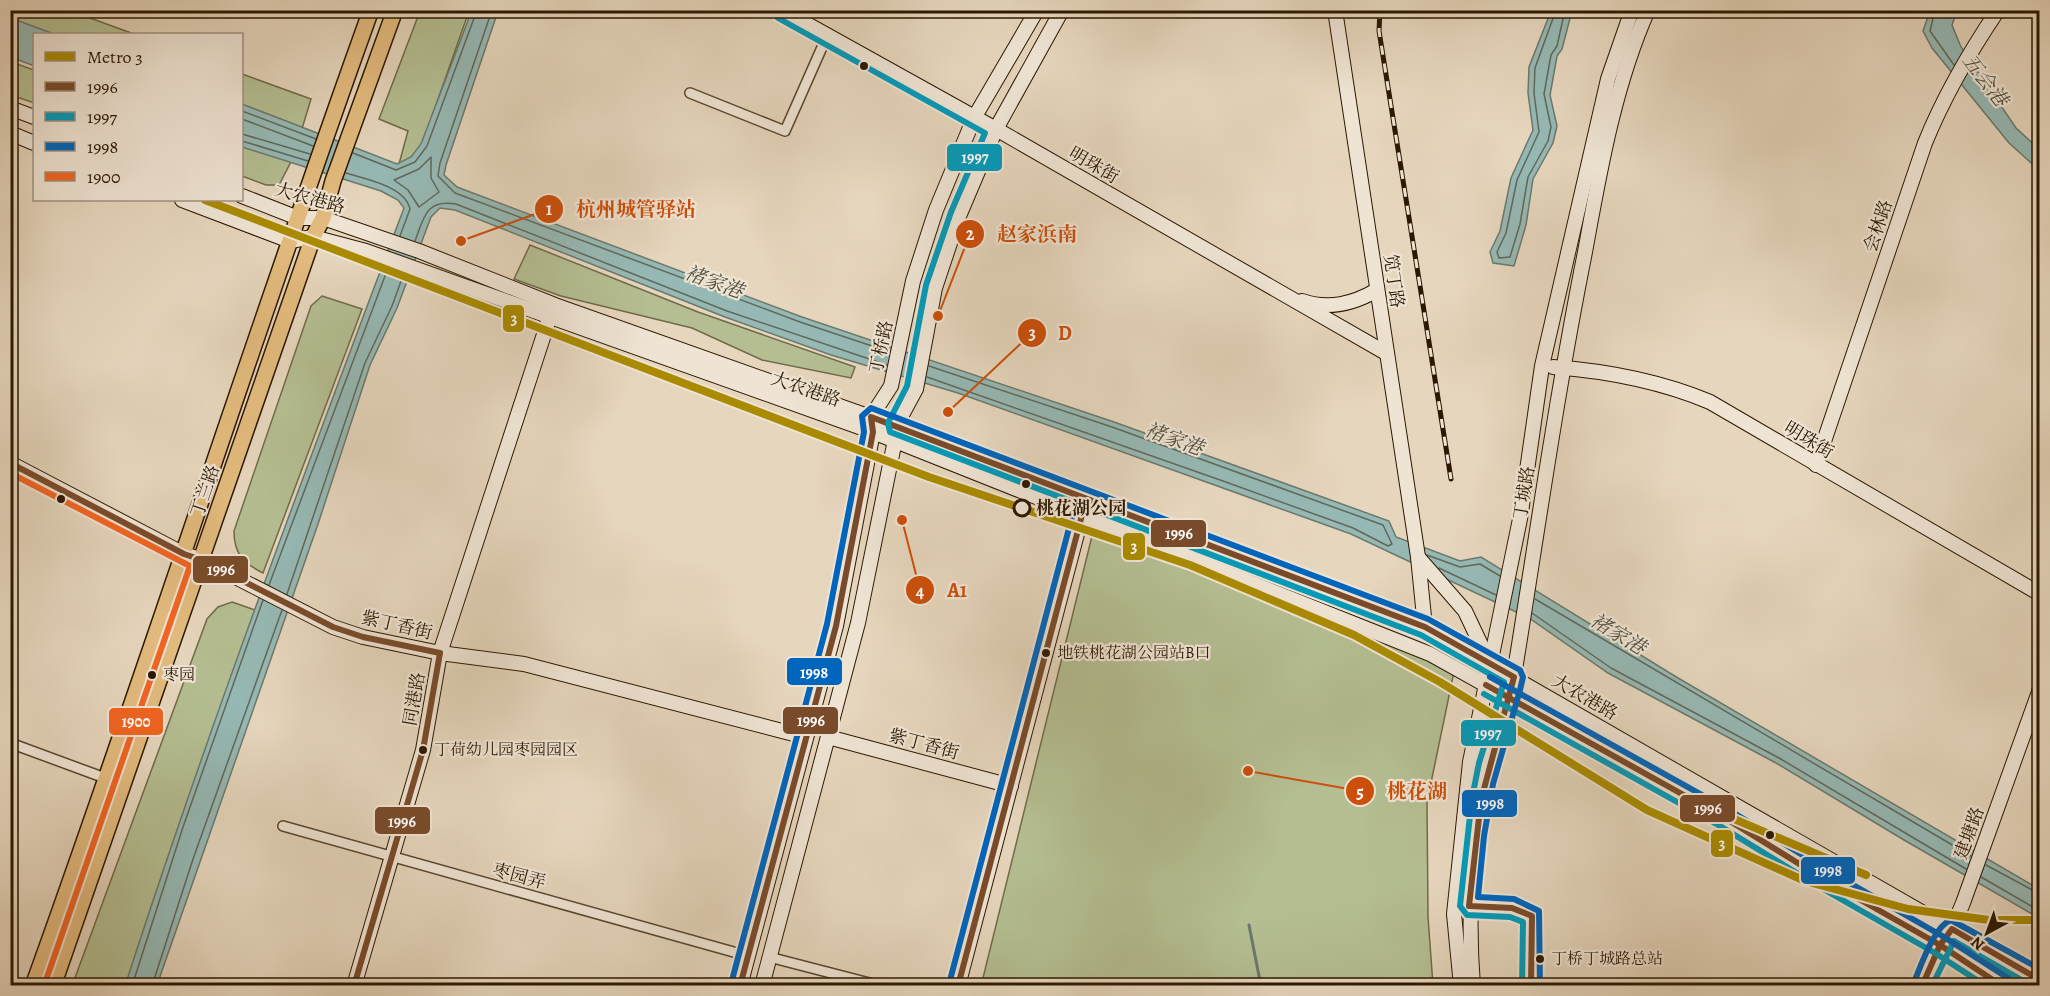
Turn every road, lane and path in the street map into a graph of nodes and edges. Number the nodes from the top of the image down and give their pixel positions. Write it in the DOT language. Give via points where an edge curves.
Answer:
graph roads {
  1 [pos="371,10"];
  2 [pos="395,10"];
  3 [pos="782,10"];
  4 [pos="1037,10"];
  5 [pos="1062,10"];
  6 [pos="1335,10"];
  7 [pos="1632,10"];
  8 [pos="1648,10"];
  9 [pos="1998,10"];
  10 [pos="827,36"];
  11 [pos="690,93"];
  12 [pos="10,108"];
  13 [pos="33,117"];
  14 [pos="974,118"];
  15 [pos="996,129"];
  16 [pos="10,134"];
  17 [pos="33,143"];
  18 [pos="243,196"];
  19 [pos="185,201"];
  20 [pos="298,218"];
  21 [pos="323,218"];
  22 [pos="313,237"];
  23 [pos="290,241"];
  24 [pos="1377,290"];
  25 [pos="1282,294"];
  26 [pos="549,319"];
  27 [pos="1386,353"];
  28 [pos="1542,366"];
  29 [pos="1562,368"];
  30 [pos="871,417"];
  31 [pos="896,426"];
  32 [pos="873,432"];
  33 [pos="895,440"];
  34 [pos="10,463"];
  35 [pos="1816,465"];
  36 [pos="1082,515"];
  37 [pos="184,555"];
  38 [pos="1418,557"];
  39 [pos="202,560"];
  40 [pos="2040,594"];
  41 [pos="1425,627"];
  42 [pos="440,653"];
  43 [pos="1491,666"];
  44 [pos="1514,677"];
  45 [pos="1487,685"];
  46 [pos="2040,689"];
  47 [pos="1510,699"];
  48 [pos="805,737"];
  49 [pos="828,737"];
  50 [pos="10,743"];
  51 [pos="105,778"];
  52 [pos="1011,786"];
  53 [pos="283,826"];
  54 [pos="390,858"];
  55 [pos="1952,928"];
  56 [pos="1940,945"];
  57 [pos="748,956"];
  58 [pos="769,957"];
  59 [pos="2040,981"];
  60 [pos="33,986"];
  61 [pos="53,986"];
  62 [pos="354,986"];
  63 [pos="740,986"];
  64 [pos="762,986"];
  65 [pos="881,986"];
  66 [pos="958,986"];
  67 [pos="1461,986"];
  68 [pos="1473,986"];
  69 [pos="1922,986"];
  70 [pos="2003,986"];
  1 -- 20 [label="main road, 丁兰路"];
  2 -- 21 [label="main road, 丁兰路"];
  3 -- 10 [label="main road, 明珠街"];
  4 -- 14 [label="main road, 丁桥路"];
  5 -- 15 [label="main road"];
  6 -- 24 [label="main road, 笕丁路"];
  7 -- 28 [label="main road, 丁城路" via="1608,78"];
  8 -- 29 [label="main road, 丁城路" via="1619,90"];
  9 -- 35 [label="main road, 会林路" via="1964,64 1925,143"];
  10 -- 11 [label="street" via="785,130"];
  10 -- 14 [label="main road, 明珠街"];
  12 -- 13 [label="main road"];
  14 -- 15 [label="main road, 明珠街"];
  14 -- 30 [label="main road, 丁桥路" via="936,210 913,281 891,386"];
  15 -- 25 [label="main road, 明珠街"];
  15 -- 31 [label="main road" via="959,216 935,288 916,389"];
  16 -- 17 [label="main road"];
  18 -- 20 [label="main road, 大农港路"];
  19 -- 23 [label="main road"];
  20 -- 21 [label="main road, 大农港路"];
  20 -- 23 [label="main road, 丁兰路"];
  21 -- 22 [label="main road, 丁兰路"];
  21 -- 30 [label="main road, 大农港路"];
  22 -- 23 [label="main road, 大农港路"];
  22 -- 26 [label="main road, 大农港路" via="366,251"];
  22 -- 39 [label="main road, 丁兰路"];
  23 -- 37 [label="main road, 丁兰路"];
  24 -- 25 [label="main road" via="1358,301 1333,306"];
  24 -- 27 [label="main road, 笕丁路"];
  25 -- 27 [label="main road, 明珠街"];
  26 -- 32 [label="main road, 大农港路"];
  26 -- 42 [label="main road, 同港路"];
  27 -- 38 [label="main road, 笕丁路"];
  28 -- 29 [label="main road, 明珠街"];
  28 -- 43 [label="main road, 丁城路" via="1520,519"];
  29 -- 35 [label="main road, 明珠街" via="1677,388 1710,402"];
  29 -- 44 [label="main road, 丁城路"];
  30 -- 31 [label="main road, 大农港路"];
  30 -- 32 [label="main road"];
  31 -- 33 [label="main road"];
  31 -- 41 [label="main road, 大农港路"];
  32 -- 33 [label="main road, 大农港路"];
  32 -- 48 [label="main road" via="836,626"];
  33 -- 36 [label="main road, 大农港路"];
  33 -- 49 [label="main road" via="858,623"];
  34 -- 37 [label="main road, 紫丁香街"];
  35 -- 40 [label="main road, 明珠街"];
  36 -- 45 [label="main road, 大农港路" via="1430,654"];
  36 -- 52 [label="main road"];
  37 -- 39 [label="main road, 紫丁香街"];
  37 -- 51 [label="main road, 丁兰路"];
  38 -- 41 [label="main road, 笕丁路"];
  38 -- 43 [label="main road" via="1465,611"];
  39 -- 42 [label="main road, 紫丁香街" via="333,627"];
  39 -- 61 [label="main road, 丁兰路"];
  41 -- 43 [label="main road, 大农港路"];
  42 -- 48 [label="main road, 紫丁香街" via="525,663"];
  42 -- 54 [label="main road, 同港路" via="423,750"];
  43 -- 44 [label="main road, 大农港路"];
  43 -- 45 [label="main road, 丁城路"];
  44 -- 47 [label="main road, 丁城路"];
  44 -- 55 [label="main road, 大农港路"];
  45 -- 47 [label="main road, 大农港路"];
  45 -- 67 [label="main road, 丁城路" via="1470,762 1454,914"];
  46 -- 55 [label="main road, 建塘路"];
  47 -- 56 [label="main road, 大农港路" via="1725,818 1822,879"];
  47 -- 68 [label="main road, 丁城路" via="1488,765 1470,876"];
  48 -- 57 [label="main road"];
  49 -- 52 [label="main road, 紫丁香街"];
  49 -- 58 [label="main road"];
  50 -- 51 [label="street"];
  51 -- 60 [label="main road, 丁兰路"];
  52 -- 66 [label="main road"];
  53 -- 54 [label="street, 枣园弄"];
  54 -- 57 [label="street, 枣园弄"];
  54 -- 62 [label="main road, 同港路"];
  55 -- 56 [label="main road, 建塘路"];
  55 -- 59 [label="main road, 大农港路"];
  56 -- 69 [label="main road, 建塘路"];
  56 -- 70 [label="main road, 大农港路"];
  57 -- 63 [label="main road"];
  58 -- 64 [label="main road"];
  58 -- 65 [label="street"];
}
